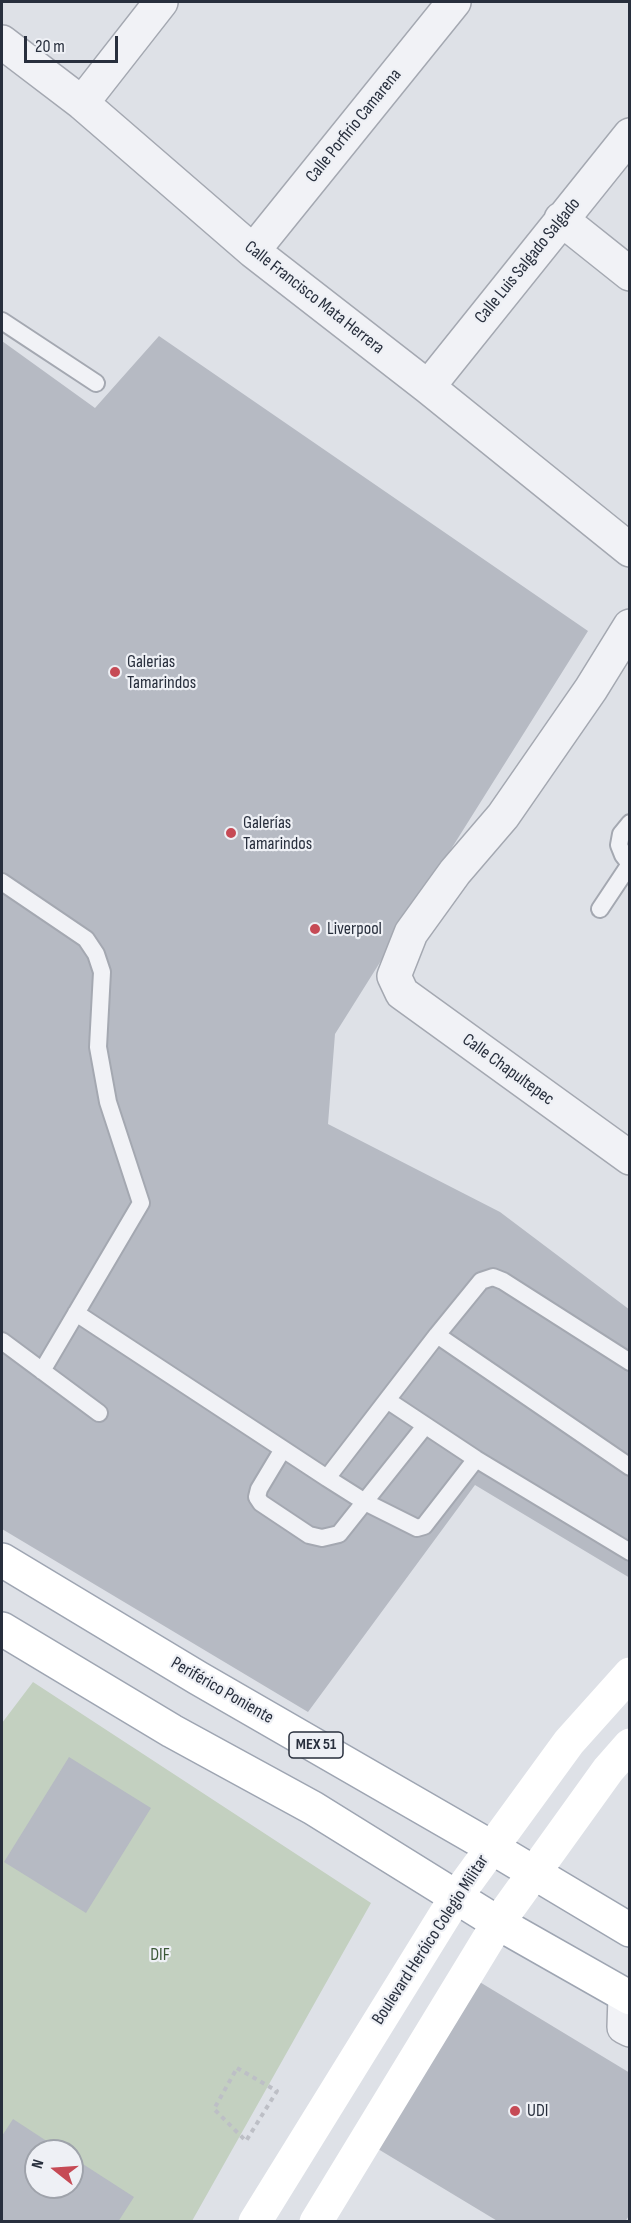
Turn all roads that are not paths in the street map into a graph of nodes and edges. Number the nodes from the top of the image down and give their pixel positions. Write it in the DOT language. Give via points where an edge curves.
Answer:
graph roads {
  1 [pos="161,2"];
  2 [pos="454,2"];
  3 [pos="2,42"];
  4 [pos="82,103"];
  5 [pos="630,135"];
  6 [pos="561,219"];
  7 [pos="253,251"];
  8 [pos="630,274"];
  9 [pos="2,321"];
  10 [pos="96,383"];
  11 [pos="428,387"];
  12 [pos="630,550"];
  13 [pos="630,626"];
  14 [pos="630,823"];
  15 [pos="630,864"];
  16 [pos="2,882"];
  17 [pos="600,909"];
  18 [pos="630,1158"];
  19 [pos="76,1313"];
  20 [pos="437,1335"];
  21 [pos="2,1341"];
  22 [pos="630,1362"];
  23 [pos="42,1371"];
  24 [pos="387,1400"];
  25 [pos="99,1413"];
  26 [pos="425,1425"];
  27 [pos="283,1449"];
  28 [pos="476,1459"];
  29 [pos="630,1467"];
  30 [pos="327,1478"];
  31 [pos="365,1502"];
  32 [pos="628,1549"];
  33 [pos="2,1560"];
  34 [pos="2,1629"];
  35 [pos="630,1674"];
  36 [pos="630,1745"];
  37 [pos="491,1847"];
  38 [pos="534,1873"];
  39 [pos="456,1897"];
  40 [pos="498,1923"];
  41 [pos="630,1930"];
  42 [pos="628,1997"];
  43 [pos="630,2030"];
  44 [pos="255,2222"];
  45 [pos="316,2222"];
  1 -- 4 [label="street"];
  2 -- 7 [label="street, Calle Porfirio Camarena"];
  3 -- 4 [label="street, Calle Francisco Mata Herrera"];
  4 -- 7 [label="street, Calle Francisco Mata Herrera"];
  5 -- 6 [label="street, Calle Luis Salgado Salgado"];
  6 -- 8 [label="street"];
  6 -- 11 [label="street, Calle Luis Salgado Salgado"];
  7 -- 11 [label="street, Calle Francisco Mata Herrera"];
  9 -- 10 [label="lane"];
  11 -- 12 [label="street, Calle Francisco Mata Herrera"];
  13 -- 18 [label="street, Calle Chapultepec" via="502,816 411,933 394,976 402,993"];
  14 -- 15 [label="lane" via="621,834 619,845"];
  15 -- 17 [label="lane"];
  16 -- 19 [label="lane" via="86,939 102,972 98,1047 108,1102 141,1203"];
  19 -- 23 [label="lane"];
  19 -- 27 [label="lane"];
  20 -- 22 [label="lane" via="481,1281 493,1277"];
  20 -- 24 [label="lane"];
  20 -- 29 [label="lane"];
  21 -- 23 [label="lane"];
  23 -- 25 [label="lane"];
  24 -- 26 [label="lane"];
  24 -- 30 [label="lane"];
  26 -- 28 [label="lane"];
  26 -- 31 [label="lane"];
  27 -- 30 [label="lane"];
  27 -- 31 [label="lane" via="257,1497 309,1535 322,1538 339,1534"];
  28 -- 31 [label="lane" via="424,1526 411,1526"];
  28 -- 32 [label="lane"];
  30 -- 31 [label="lane"];
  33 -- 37 [label="main road, Periférico Poniente / MEX 51"];
  34 -- 39 [label="main road" via="172,1731 312,1808"];
  35 -- 37 [label="main road, Boulevard Heróico Colegio Militar" via="568,1742"];
  36 -- 38 [label="main road"];
  37 -- 38 [label="main road, Periférico Poniente / MEX 51"];
  37 -- 39 [label="main road, Boulevard Heróico Colegio Militar"];
  38 -- 40 [label="main road"];
  38 -- 41 [label="main road, Periférico Poniente / MEX 51"];
  39 -- 40 [label="main road"];
  39 -- 44 [label="main road, Boulevard Heróico Colegio Militar"];
  40 -- 42 [label="main road"];
  40 -- 45 [label="main road"];
  42 -- 43 [label="street" via="624,2026"];
}
